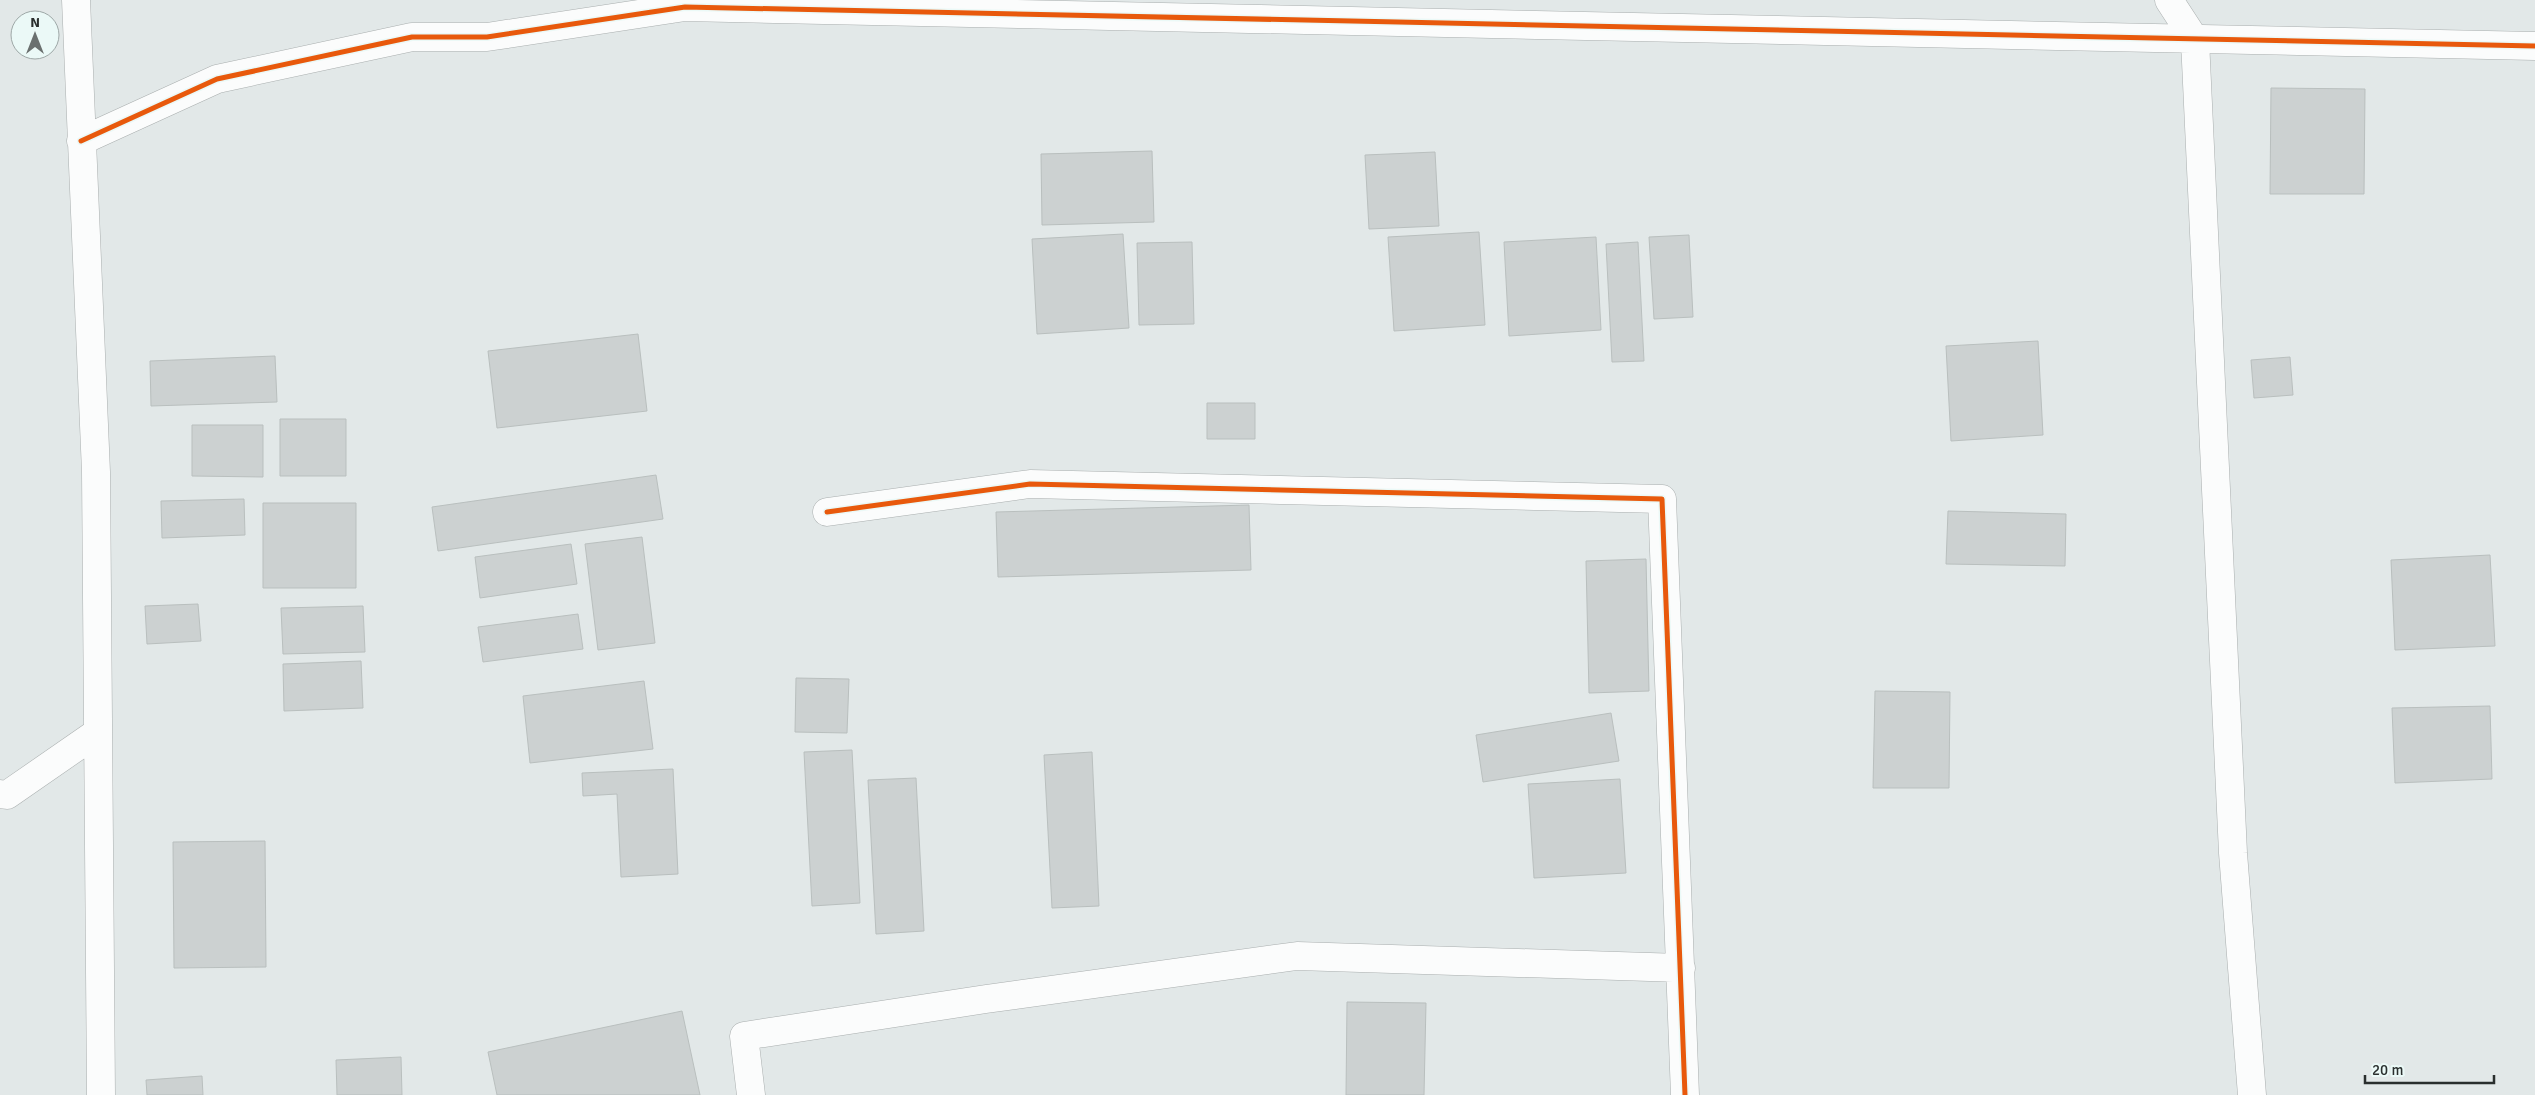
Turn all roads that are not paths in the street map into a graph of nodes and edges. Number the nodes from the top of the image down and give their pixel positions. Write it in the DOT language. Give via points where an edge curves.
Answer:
graph roads {
  1 [pos="76,0"];
  2 [pos="2169,0"];
  3 [pos="2195,40"];
  4 [pos="2535,46"];
  5 [pos="81,141"];
  6 [pos="827,512"];
  7 [pos="98,732"];
  8 [pos="0,794"];
  9 [pos="1681,968"];
  10 [pos="100,1095"];
  11 [pos="751,1095"];
  12 [pos="1685,1095"];
  13 [pos="2252,1095"];
  1 -- 5 [label="street"];
  2 -- 3 [label="street"];
  3 -- 4 [label="street"];
  3 -- 5 [label="street" via="685,7 487,37 412,37 217,80"];
  3 -- 13 [label="street" via="2232,853"];
  5 -- 7 [label="street" via="96,472"];
  6 -- 9 [label="street" via="1030,484 1662,499"];
  7 -- 8 [label="street" via="7,795"];
  7 -- 10 [label="street"];
  9 -- 11 [label="street" via="1297,956 744,1036"];
  9 -- 12 [label="street"];
}
